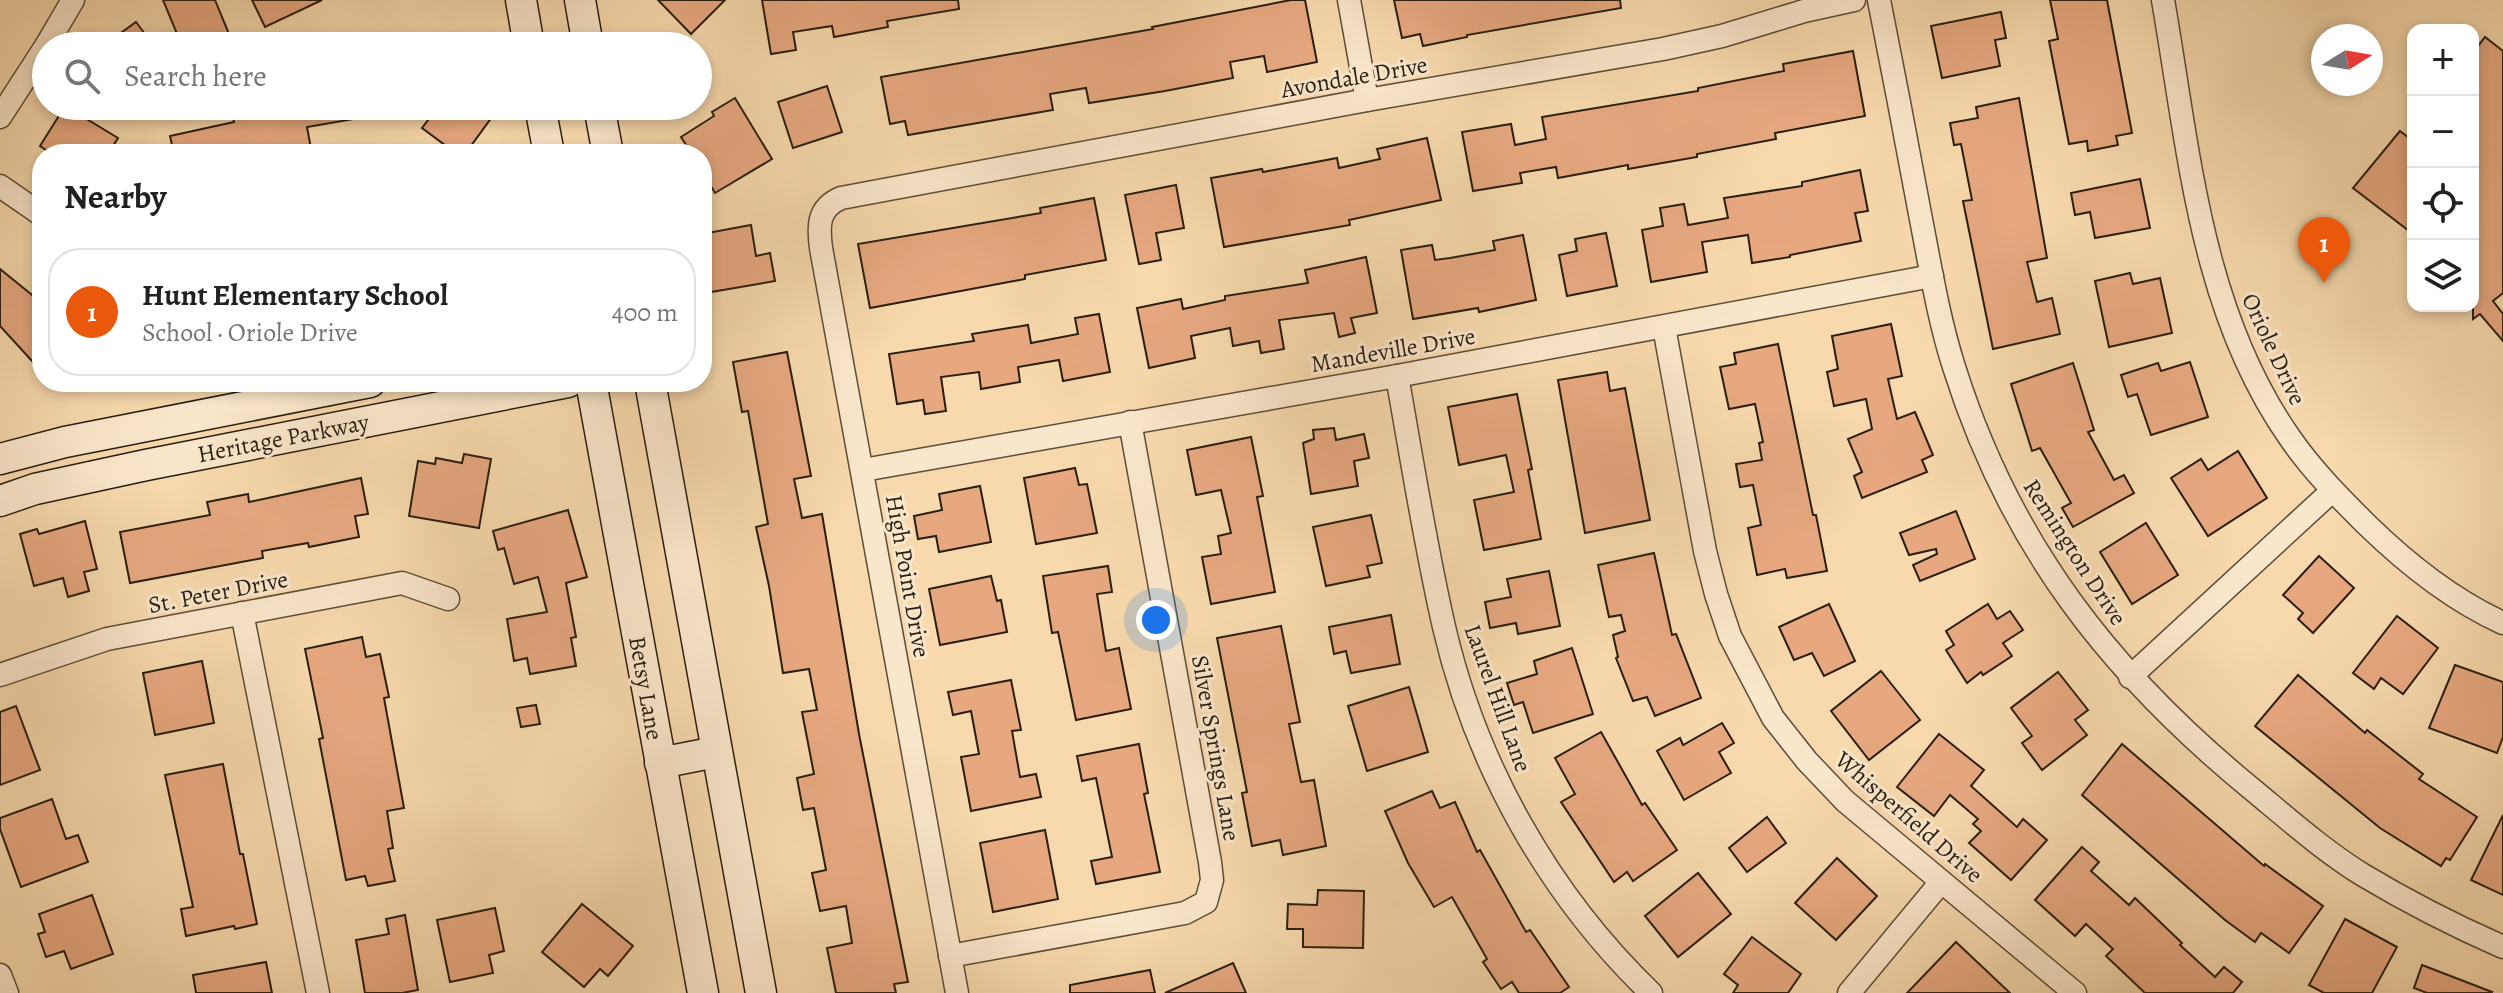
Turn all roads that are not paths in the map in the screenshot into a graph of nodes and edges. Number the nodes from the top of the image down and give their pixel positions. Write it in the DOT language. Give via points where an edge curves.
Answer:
graph roads {
  1 [pos="73,0"];
  2 [pos="521,0"];
  3 [pos="580,0"];
  4 [pos="1349,0"];
  5 [pos="1854,0"];
  6 [pos="1879,0"];
  7 [pos="2163,0"];
  8 [pos="54,32"];
  9 [pos="527,32"];
  10 [pos="586,32"];
  11 [pos="32,68"];
  12 [pos="1367,100"];
  13 [pos="0,117"];
  14 [pos="543,120"];
  15 [pos="602,120"];
  16 [pos="547,144"];
  17 [pos="606,144"];
  18 [pos="0,186"];
  19 [pos="860,195"];
  20 [pos="32,208"];
  21 [pos="1932,276"];
  22 [pos="1664,327"];
  23 [pos="1397,376"];
  24 [pos="319,392"];
  25 [pos="517,392"];
  26 [pos="593,392"];
  27 [pos="652,392"];
  28 [pos="1130,422"];
  29 [pos="0,459"];
  30 [pos="863,470"];
  31 [pos="2332,491"];
  32 [pos="0,501"];
  33 [pos="448,599"];
  34 [pos="242,613"];
  35 [pos="2503,623"];
  36 [pos="0,675"];
  37 [pos="2130,677"];
  38 [pos="716,752"];
  39 [pos="660,763"];
  40 [pos="1941,882"];
  41 [pos="2503,947"];
  42 [pos="950,956"];
  43 [pos="0,975"];
  44 [pos="7,993"];
  45 [pos="318,993"];
  46 [pos="703,993"];
  47 [pos="761,993"];
  48 [pos="957,993"];
  49 [pos="1651,993"];
  50 [pos="1849,993"];
  51 [pos="2075,993"];
  1 -- 8 [label="street"];
  2 -- 9 [label="main road"];
  3 -- 10 [label="main road"];
  4 -- 12 [label="street"];
  5 -- 12 [label="street, Avondale Drive" via="1663,49"];
  6 -- 21 [label="street, Remington Drive"];
  7 -- 31 [label="street, Oriole Drive" via="2205,241 2229,324 2263,395"];
  11 -- 13 [label="street"];
  12 -- 19 [label="street, Avondale Drive"];
  14 -- 16 [label="main road"];
  15 -- 17 [label="main road"];
  18 -- 20 [label="street"];
  19 -- 30 [label="street, High Point Drive" via="831,202 818,228"];
  21 -- 22 [label="street, Mandeville Drive"];
  21 -- 37 [label="street, Remington Drive" via="1969,411 2012,511 2065,593"];
  22 -- 23 [label="street, Mandeville Drive"];
  22 -- 40 [label="street, Whisperfield Drive" via="1705,551 1742,662 1773,718 1826,782"];
  23 -- 28 [label="street, Mandeville Drive"];
  23 -- 49 [label="street, Laurel Hill Lane" via="1444,628 1476,731 1548,868"];
  24 -- 29 [label="main road, Heritage Parkway"];
  25 -- 32 [label="main road, Heritage Parkway" via="146,465"];
  26 -- 39 [label="main road, Betsy Lane"];
  27 -- 38 [label="main road"];
  28 -- 30 [label="street, Mandeville Drive"];
  28 -- 42 [label="street, Silver Springs Lane" via="1212,880 1206,902 1170,916"];
  30 -- 42 [label="street, High Point Drive"];
  31 -- 35 [label="street, Oriole Drive" via="2402,559"];
  31 -- 37 [label="street"];
  33 -- 34 [label="street, St. Peter Drive" via="402,583"];
  34 -- 36 [label="street, St. Peter Drive" via="107,639"];
  34 -- 45 [label="street"];
  37 -- 41 [label="street, Remington Drive" via="2202,748 2361,873"];
  38 -- 39 [label="main road"];
  38 -- 47 [label="main road"];
  39 -- 46 [label="main road, Betsy Lane"];
  40 -- 50 [label="street"];
  40 -- 51 [label="street, Whisperfield Drive"];
  42 -- 48 [label="street, High Point Drive"];
  43 -- 44 [label="street"];
}
